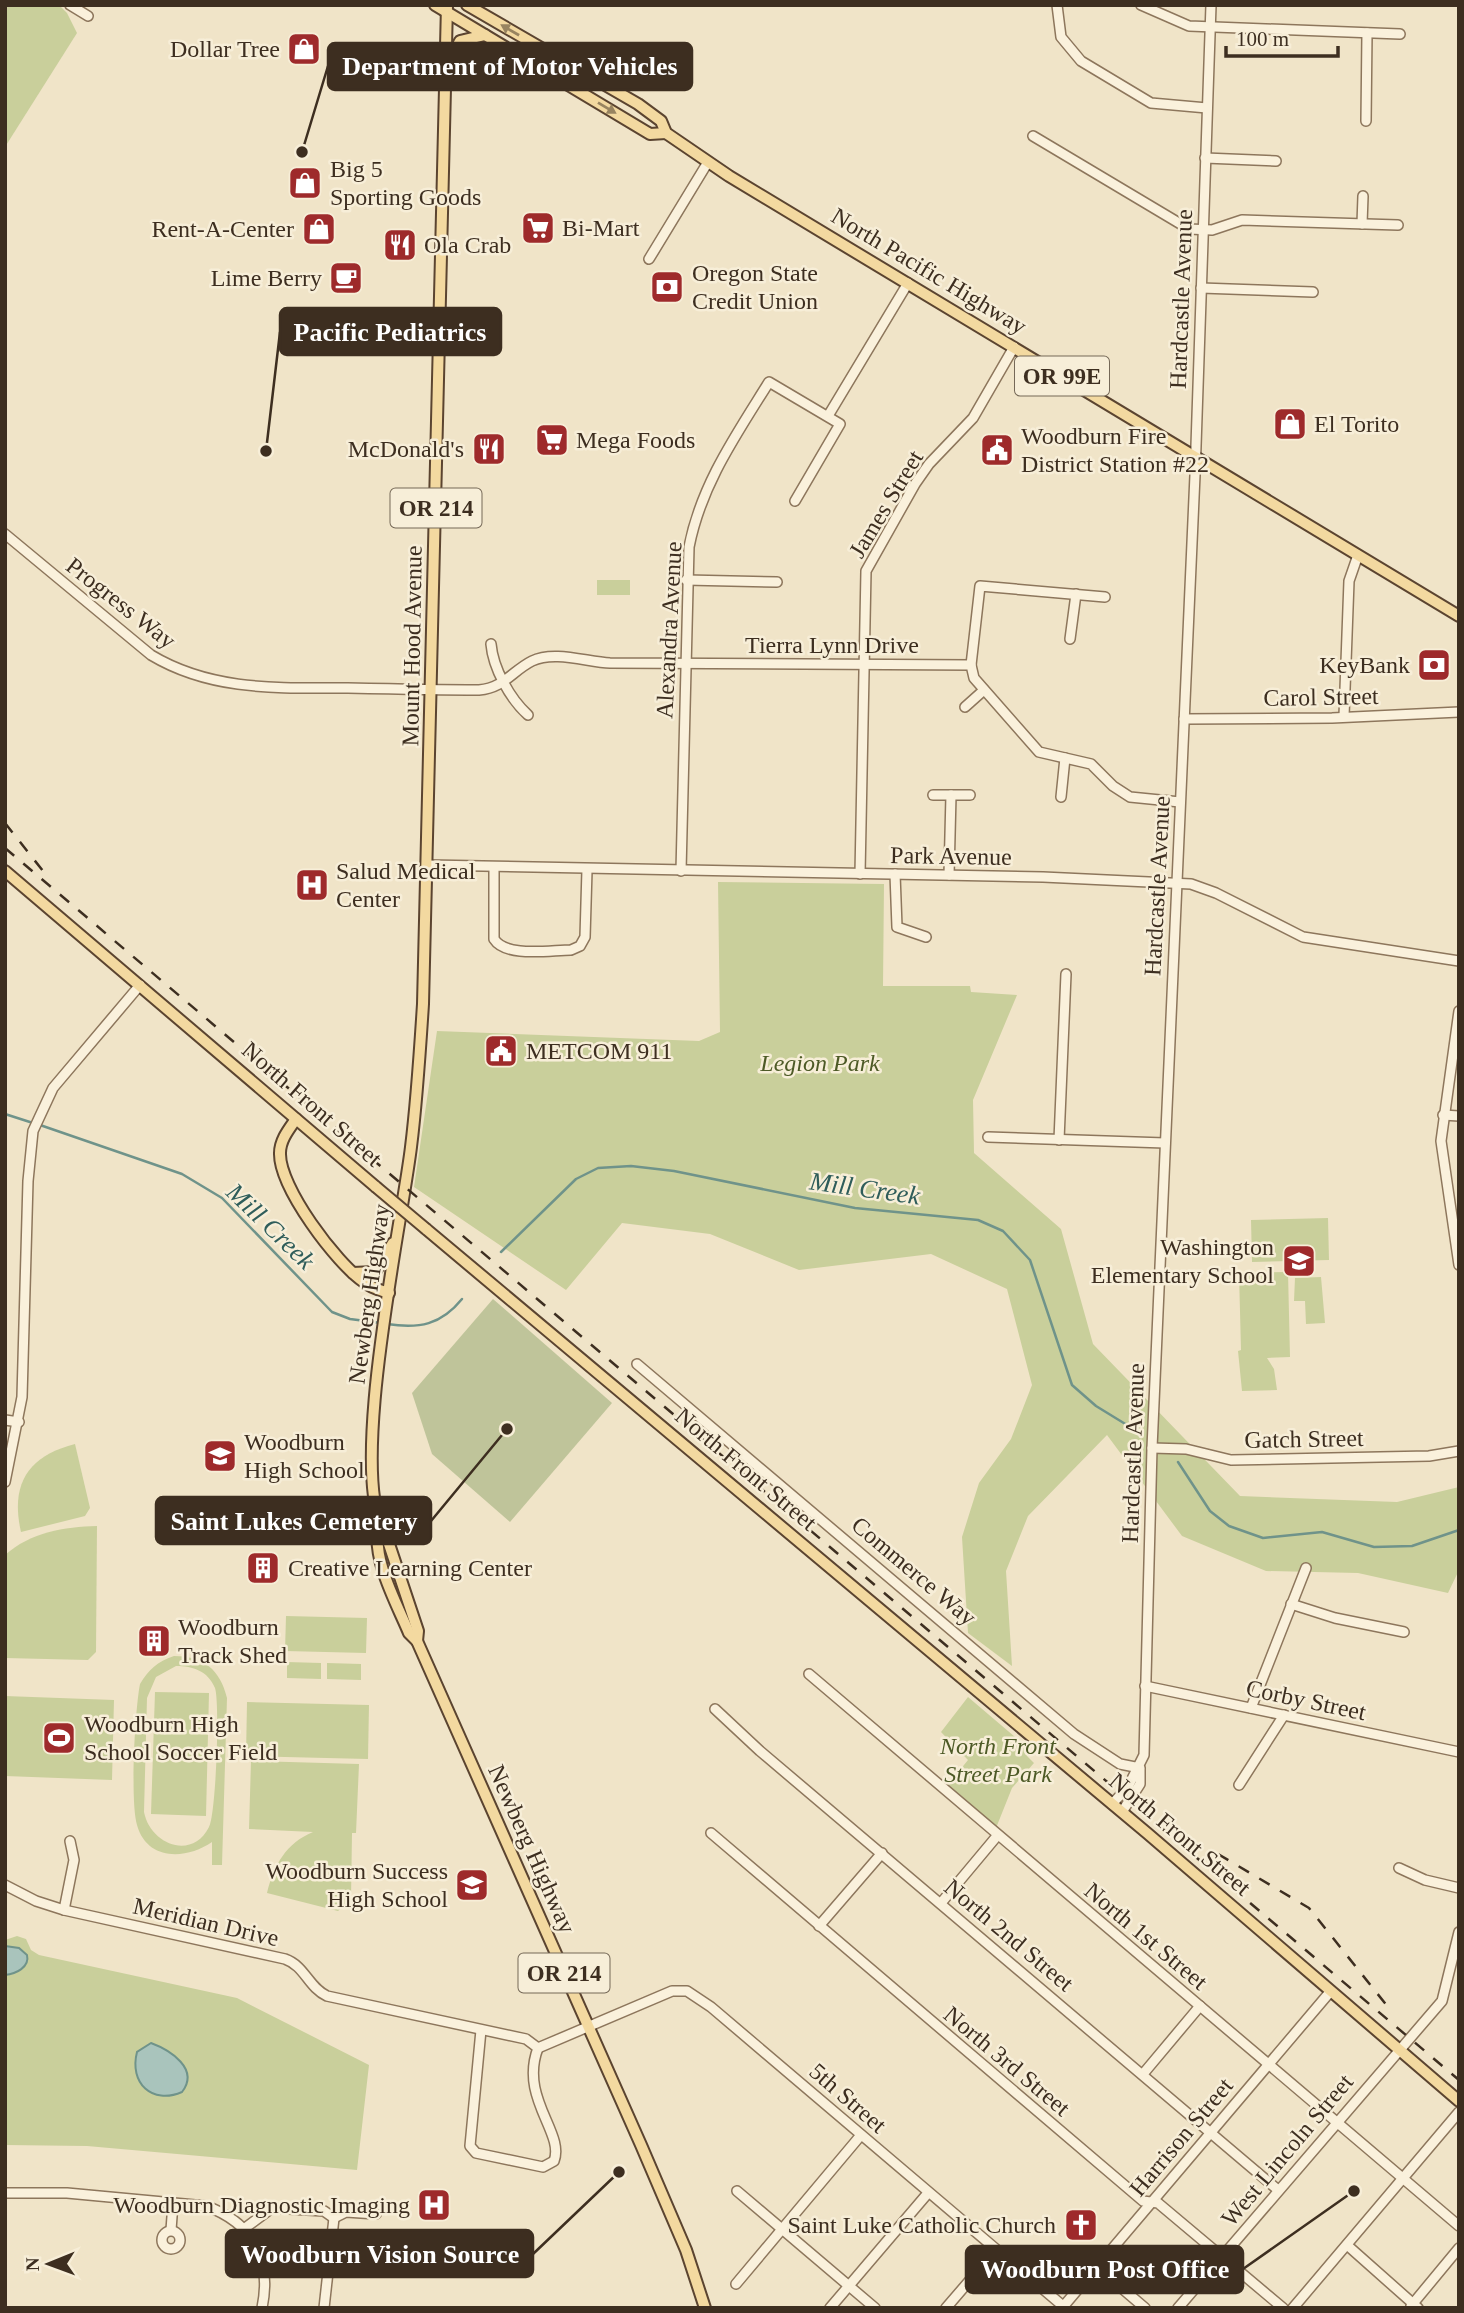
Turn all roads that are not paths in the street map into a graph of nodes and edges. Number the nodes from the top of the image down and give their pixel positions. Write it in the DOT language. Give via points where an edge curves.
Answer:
graph roads {
  1 [pos="70,5"];
  2 [pos="435,5"];
  3 [pos="467,5"];
  4 [pos="1057,5"];
  5 [pos="1141,5"];
  6 [pos="1211,5"];
  7 [pos="447,9"];
  8 [pos="88,16"];
  9 [pos="1210,28"];
  10 [pos="1367,33"];
  11 [pos="1400,34"];
  12 [pos="485,35"];
  13 [pos="445,70"];
  14 [pos="1207,108"];
  15 [pos="1366,121"];
  16 [pos="666,133"];
  17 [pos="1033,136"];
  18 [pos="1205,158"];
  19 [pos="1276,161"];
  20 [pos="708,162"];
  21 [pos="1363,196"];
  22 [pos="1362,224"];
  23 [pos="1398,225"];
  24 [pos="1203,230"];
  25 [pos="649,259"];
  26 [pos="908,283"];
  27 [pos="1201,288"];
  28 [pos="1313,292"];
  29 [pos="1014,347"];
  30 [pos="828,416"];
  31 [pos="1195,456"];
  32 [pos="795,500"];
  33 [pos="5,534"];
  34 [pos="1358,555"];
  35 [pos="686,580"];
  36 [pos="777,582"];
  37 [pos="1076,594"];
  38 [pos="1105,597"];
  39 [pos="1459,615"];
  40 [pos="1070,639"];
  41 [pos="491,644"];
  42 [pos="684,663"];
  43 [pos="863,663"];
  44 [pos="971,665"];
  45 [pos="505,682"];
  46 [pos="433,690"];
  47 [pos="984,690"];
  48 [pos="965,707"];
  49 [pos="1459,712"];
  50 [pos="528,715"];
  51 [pos="1344,716"];
  52 [pos="1184,719"];
  53 [pos="1065,758"];
  54 [pos="933,795"];
  55 [pos="951,795"];
  56 [pos="970,795"];
  57 [pos="1061,797"];
  58 [pos="1180,802"];
  59 [pos="428,865"];
  60 [pos="494,868"];
  61 [pos="5,870"];
  62 [pos="587,870"];
  63 [pos="681,871"];
  64 [pos="860,874"];
  65 [pos="895,874"];
  66 [pos="949,875"];
  67 [pos="1176,883"];
  68 [pos="926,937"];
  69 [pos="1459,961"];
  70 [pos="1066,974"];
  71 [pos="140,985"];
  72 [pos="1459,1011"];
  73 [pos="1443,1115"];
  74 [pos="1459,1116"];
  75 [pos="296,1119"];
  76 [pos="988,1137"];
  77 [pos="1059,1140"];
  78 [pos="1165,1143"];
  79 [pos="404,1196"];
  80 [pos="399,1231"];
  81 [pos="1459,1265"];
  82 [pos="353,1273"];
  83 [pos="389,1293"];
  84 [pos="637,1364"];
  85 [pos="5,1420"];
  86 [pos="19,1422"];
  87 [pos="1152,1448"];
  88 [pos="1459,1451"];
  89 [pos="5,1482"];
  90 [pos="1306,1567"];
  91 [pos="1292,1604"];
  92 [pos="1404,1632"];
  93 [pos="809,1675"];
  94 [pos="1145,1686"];
  95 [pos="1251,1708"];
  96 [pos="715,1709"];
  97 [pos="1284,1715"];
  98 [pos="1459,1752"];
  99 [pos="1140,1768"];
  100 [pos="1239,1785"];
  101 [pos="1112,1804"];
  102 [pos="1122,1812"];
  103 [pos="710,1833"];
  104 [pos="997,1836"];
  105 [pos="70,1841"];
  106 [pos="882,1853"];
  107 [pos="1399,1868"];
  108 [pos="5,1885"];
  109 [pos="1459,1888"];
  110 [pos="941,1903"];
  111 [pos="64,1910"];
  112 [pos="819,1926"];
  113 [pos="1459,1932"];
  114 [pos="1330,1992"];
  115 [pos="1200,2006"];
  116 [pos="588,2027"];
  117 [pos="481,2030"];
  118 [pos="538,2048"];
  119 [pos="1397,2049"];
  120 [pos="1268,2064"];
  121 [pos="1143,2074"];
  122 [pos="1459,2101"];
  123 [pos="1459,2112"];
  124 [pos="1336,2122"];
  125 [pos="1211,2133"];
  126 [pos="861,2135"];
  127 [pos="1402,2179"];
  128 [pos="1278,2190"];
  129 [pos="737,2191"];
  130 [pos="5,2193"];
  131 [pos="928,2193"];
  132 [pos="1151,2202"];
  133 [pos="173,2203"];
  134 [pos="376,2214"];
  135 [pos="334,2218"];
  136 [pos="1459,2226"];
  137 [pos="245,2228"];
  138 [pos="782,2229"];
  139 [pos="171,2230"];
  140 [pos="1347,2245"];
  141 [pos="1459,2248"];
  142 [pos="995,2251"];
  143 [pos="1222,2256"];
  144 [pos="1097,2267"];
  145 [pos="736,2284"];
  146 [pos="849,2286"];
  147 [pos="1413,2306"];
  148 [pos="1063,2307"];
  149 [pos="262,2308"];
  150 [pos="324,2308"];
  151 [pos="705,2308"];
  152 [pos="830,2308"];
  153 [pos="875,2308"];
  154 [pos="946,2308"];
  155 [pos="1145,2308"];
  156 [pos="1178,2308"];
  157 [pos="1283,2308"];
  158 [pos="1293,2308"];
  1 -- 8 [label="street"];
  2 -- 7 [label="main road, North Pacific Highway / OR 99E"];
  16 -- 3 [label="main road, North Pacific Highway / OR 99E, one-way" via="662,121 638,104"];
  4 -- 14 [label="street" via="1061,37 1081,61 1151,103"];
  5 -- 9 [label="street" via="1178,24"];
  6 -- 9 [label="street, Hardcastle Avenue"];
  7 -- 12 [label="main road, North Pacific Highway / OR 99E"];
  7 -- 13 [label="main road, Mount Hood Avenue / OR 214"];
  9 -- 10 [label="street"];
  9 -- 14 [label="street, Hardcastle Avenue"];
  10 -- 11 [label="street"];
  10 -- 15 [label="street"];
  12 -- 13 [label="main road, OR 214" via="460,41"];
  12 -- 16 [label="main road, North Pacific Highway / OR 99E, one-way" via="650,134"];
  13 -- 46 [label="main road, Mount Hood Avenue / OR 214"];
  14 -- 18 [label="street, Hardcastle Avenue"];
  16 -- 20 [label="main road, North Pacific Highway / OR 99E"];
  17 -- 24 [label="street" via="1186,228"];
  18 -- 19 [label="street"];
  18 -- 24 [label="street, Hardcastle Avenue"];
  20 -- 25 [label="street"];
  20 -- 26 [label="main road, North Pacific Highway / OR 99E"];
  21 -- 22 [label="street"];
  22 -- 23 [label="street"];
  22 -- 24 [label="street" via="1242,220"];
  24 -- 27 [label="street, Hardcastle Avenue"];
  26 -- 29 [label="main road, North Pacific Highway / OR 99E"];
  26 -- 30 [label="street"];
  27 -- 28 [label="street"];
  27 -- 31 [label="street, Hardcastle Avenue"];
  29 -- 31 [label="main road, North Pacific Highway / OR 99E"];
  29 -- 43 [label="street, James Street" via="973,418 923,471 869,563 864,586"];
  30 -- 32 [label="street" via="841,424"];
  30 -- 35 [label="street, Alexandra Avenue" via="769,382 702,500 689,547"];
  31 -- 34 [label="main road, North Pacific Highway / OR 99E"];
  31 -- 52 [label="street, Hardcastle Avenue"];
  33 -- 46 [label="street, Progress Way" via="131,641 188,673 257,687"];
  34 -- 39 [label="main road, North Pacific Highway / OR 99E"];
  34 -- 51 [label="street" via="1350,574"];
  35 -- 36 [label="street"];
  35 -- 42 [label="street, Alexandra Avenue"];
  37 -- 38 [label="street"];
  37 -- 40 [label="street"];
  37 -- 44 [label="street" via="980,586"];
  41 -- 45 [label="street"];
  42 -- 43 [label="street, Tierra Lynn Drive"];
  42 -- 45 [label="street, Tierra Lynn Drive" via="544,658"];
  42 -- 63 [label="street, Alexandra Avenue"];
  43 -- 44 [label="street, Tierra Lynn Drive"];
  43 -- 64 [label="street, James Street"];
  44 -- 47 [label="street" via="971,674"];
  45 -- 46 [label="street, Tierra Lynn Drive" via="485,690"];
  45 -- 50 [label="street"];
  46 -- 59 [label="main road, Mount Hood Avenue / OR 214"];
  47 -- 48 [label="street"];
  47 -- 53 [label="street" via="1039,752"];
  49 -- 51 [label="street, Carol Street"];
  51 -- 52 [label="street, Carol Street"];
  52 -- 58 [label="street, Hardcastle Avenue"];
  53 -- 57 [label="street"];
  53 -- 58 [label="street" via="1096,767 1130,797"];
  54 -- 55 [label="street"];
  55 -- 56 [label="street"];
  55 -- 66 [label="street"];
  58 -- 67 [label="street, Hardcastle Avenue"];
  59 -- 60 [label="street, Park Avenue"];
  59 -- 79 [label="main road, Mount Hood Avenue / OR 214" via="420,1058"];
  60 -- 62 [label="street, Park Avenue"];
  60 -- 62 [label="street" via="493,933 499,946 509,950 580,946 585,937"];
  61 -- 71 [label="main road, North Front Street"];
  62 -- 63 [label="street, Park Avenue"];
  63 -- 64 [label="street, Park Avenue"];
  64 -- 65 [label="street, Park Avenue"];
  65 -- 66 [label="street, Park Avenue"];
  65 -- 68 [label="street" via="897,927"];
  66 -- 67 [label="street, Park Avenue"];
  67 -- 69 [label="street, Park Avenue" via="1207,889 1303,937"];
  67 -- 78 [label="street, Hardcastle Avenue"];
  70 -- 77 [label="street"];
  71 -- 75 [label="main road, North Front Street"];
  71 -- 86 [label="street" via="62,1076 33,1131"];
  72 -- 73 [label="street"];
  73 -- 74 [label="street"];
  73 -- 81 [label="street" via="1441,1156"];
  75 -- 82 [label="main road" via="280,1148 286,1183 295,1201"];
  75 -- 101 [label="main road, North Front Street, bridge"];
  76 -- 77 [label="street"];
  77 -- 78 [label="street"];
  78 -- 87 [label="street, Hardcastle Avenue"];
  79 -- 80 [label="main road, Newberg Highway / OR 214"];
  80 -- 82 [label="main road" via="379,1269"];
  80 -- 83 [label="main road, Newberg Highway / OR 214"];
  82 -- 83 [label="main road"];
  83 -- 116 [label="main road, Newberg Highway / OR 214" via="373,1424 379,1525 418,1631 417,1641"];
  84 -- 99 [label="street, Commerce Way" via="1074,1734 1119,1764"];
  85 -- 86 [label="street"];
  86 -- 89 [label="street"];
  87 -- 88 [label="street, Gatch Street" via="1186,1448 1231,1460 1429,1457"];
  87 -- 94 [label="street, Hardcastle Avenue"];
  90 -- 91 [label="street"];
  91 -- 92 [label="street"];
  91 -- 95 [label="street"];
  93 -- 104 [label="street, North 1st Street"];
  94 -- 95 [label="street, Corby Street"];
  94 -- 99 [label="street, Hardcastle Avenue"];
  95 -- 97 [label="street, Corby Street"];
  96 -- 106 [label="street, North 2nd Street"];
  97 -- 98 [label="street, Corby Street"];
  97 -- 100 [label="street"];
  99 -- 101 [label="street"];
  99 -- 102 [label="street, Hardcastle Avenue" via="1140,1784"];
  101 -- 102 [label="main road, North Front Street"];
  102 -- 114 [label="main road, North Front Street"];
  103 -- 112 [label="street, North 3rd Street"];
  104 -- 110 [label="street"];
  104 -- 115 [label="street, North 1st Street"];
  105 -- 111 [label="street" via="74,1860"];
  106 -- 110 [label="street, North 2nd Street"];
  106 -- 112 [label="street"];
  107 -- 109 [label="street"];
  108 -- 111 [label="street, Meridian Drive"];
  110 -- 121 [label="street, North 2nd Street"];
  111 -- 117 [label="street, Meridian Drive" via="285,1959 300,1967 313,1987 327,1996"];
  112 -- 132 [label="street, North 3rd Street" via="1143,2202"];
  113 -- 119 [label="street, West Lincoln Street" via="1444,1997"];
  114 -- 119 [label="main road, North Front Street"];
  114 -- 120 [label="street, Harrison Street"];
  115 -- 120 [label="street, North 1st Street"];
  115 -- 121 [label="street"];
  116 -- 118 [label="street"];
  116 -- 126 [label="street, 5th Street" via="668,1992 687,1991"];
  116 -- 151 [label="main road, Newberg Highway / OR 214" via="678,2233"];
  117 -- 118 [label="street, Meridian Drive" via="526,2039"];
  117 -- 118 [label="street" via="470,2146 476,2153 542,2167 554,2161 556,2148 533,2087"];
  119 -- 122 [label="main road, North Front Street"];
  119 -- 124 [label="street, West Lincoln Street"];
  120 -- 124 [label="street, North 1st Street"];
  120 -- 125 [label="street, Harrison Street"];
  121 -- 125 [label="street, North 2nd Street"];
  123 -- 127 [label="street"];
  124 -- 127 [label="street, North 1st Street"];
  124 -- 128 [label="street, West Lincoln Street"];
  125 -- 128 [label="street, North 2nd Street"];
  125 -- 132 [label="street, Harrison Street"];
  126 -- 131 [label="street, 5th Street"];
  126 -- 138 [label="street"];
  127 -- 136 [label="street, North 1st Street"];
  127 -- 140 [label="street"];
  128 -- 143 [label="street, West Lincoln Street"];
  129 -- 138 [label="street"];
  130 -- 133 [label="street" via="67,2193"];
  131 -- 142 [label="street, 5th Street"];
  131 -- 146 [label="street"];
  132 -- 143 [label="street, North 3rd Street"];
  132 -- 144 [label="street, Harrison Street"];
  133 -- 137 [label="street" via="206,2206"];
  133 -- 139 [label="street"];
  134 -- 135 [label="street" via="346,2212"];
  135 -- 137 [label="street" via="324,2211 272,2208"];
  135 -- 150 [label="street"];
  137 -- 149 [label="street" via="265,2267"];
  138 -- 145 [label="street"];
  138 -- 146 [label="street"];
  140 -- 147 [label="street"];
  140 -- 158 [label="street"];
  141 -- 147 [label="street"];
  142 -- 148 [label="street, 5th Street"];
  142 -- 154 [label="street"];
  143 -- 156 [label="street, West Lincoln Street"];
  143 -- 157 [label="street, North 3rd Street"];
  144 -- 148 [label="street, Harrison Street"];
  144 -- 155 [label="street"];
  146 -- 152 [label="street"];
  146 -- 153 [label="street"];
}
